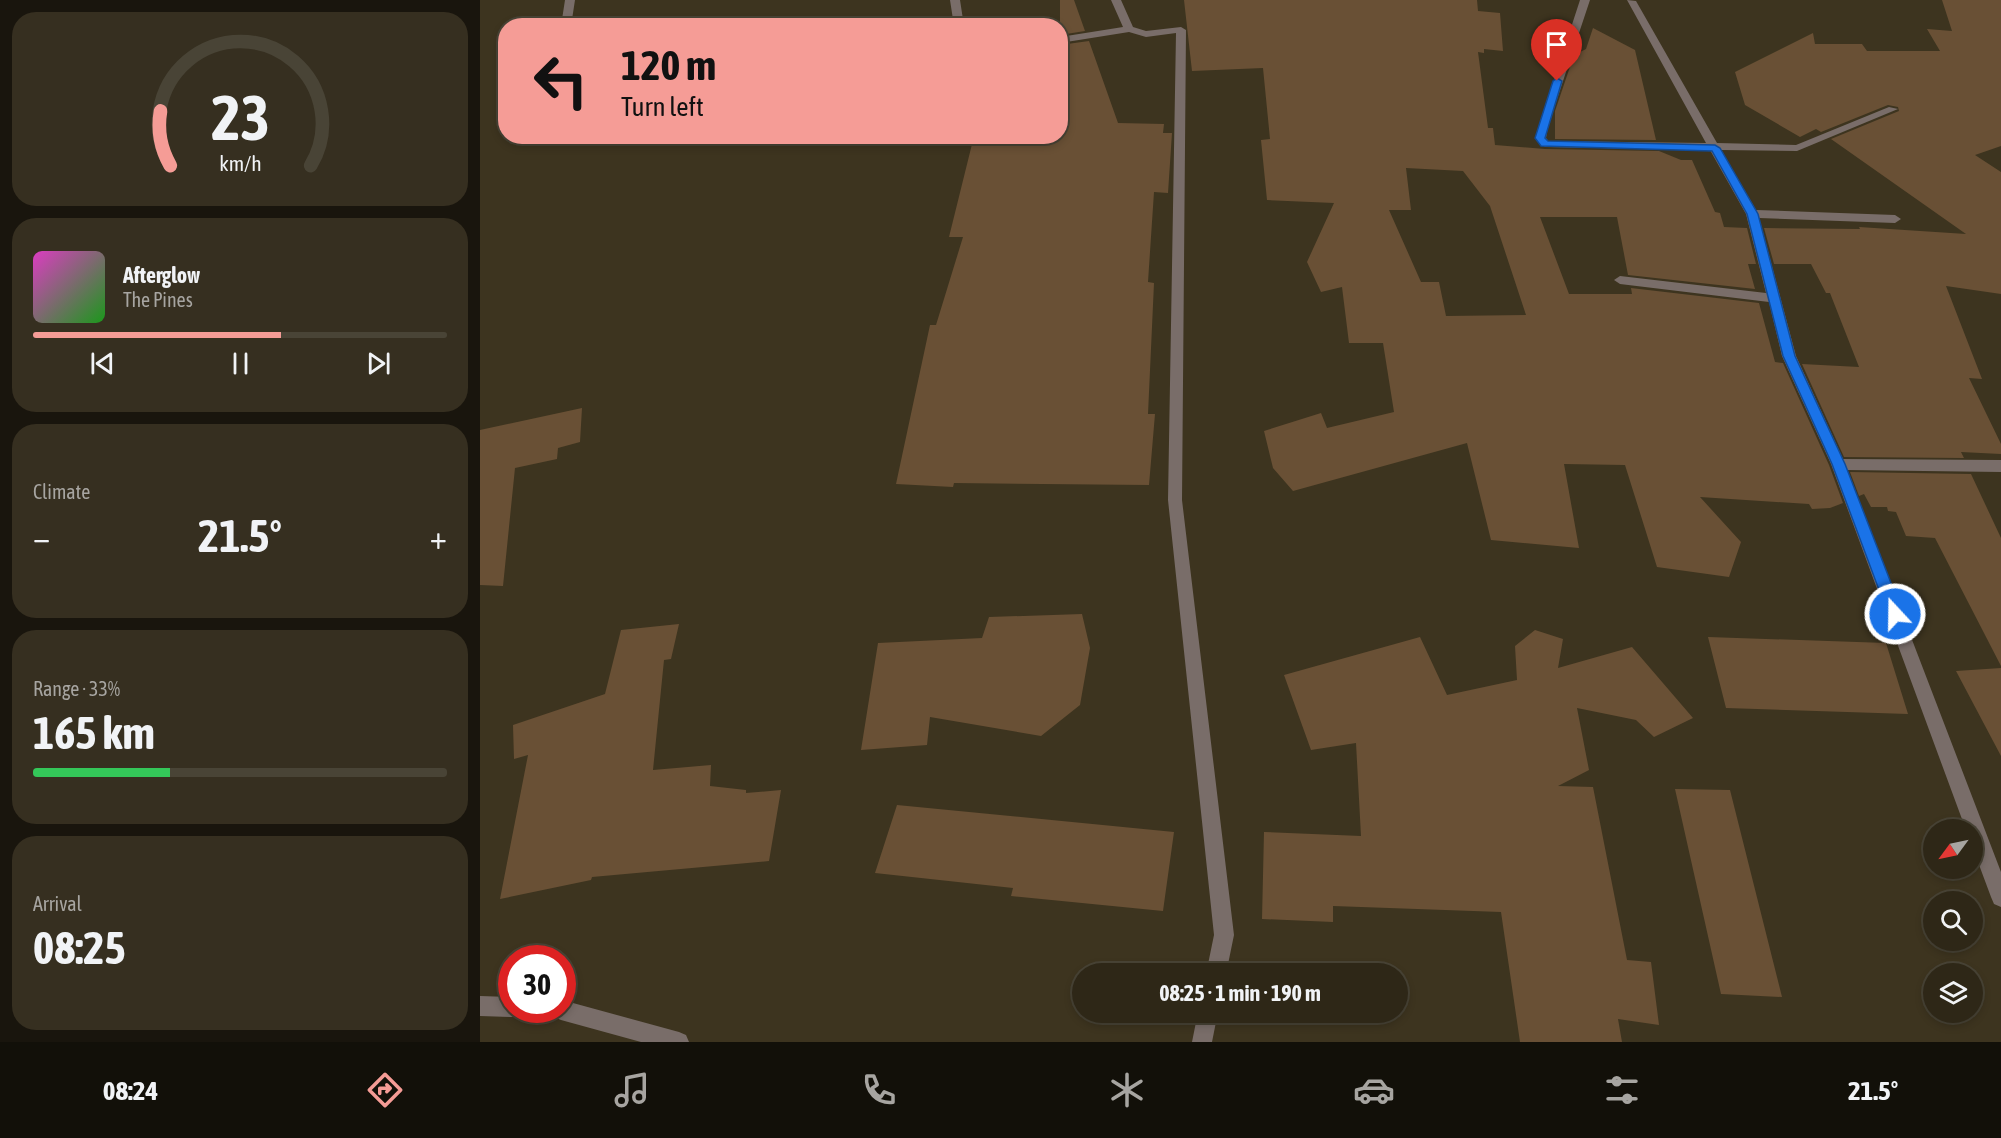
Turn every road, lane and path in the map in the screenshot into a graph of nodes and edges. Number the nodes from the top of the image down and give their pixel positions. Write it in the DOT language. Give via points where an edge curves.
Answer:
graph roads {
  1 [pos="570,0"];
  2 [pos="955,0"];
  3 [pos="1116,0"];
  4 [pos="1585,0"];
  5 [pos="1631,1"];
  6 [pos="567,18"];
  7 [pos="958,18"];
  8 [pos="1129,29"];
  9 [pos="1068,39"];
  10 [pos="1893,110"];
  11 [pos="1715,148"];
  12 [pos="1752,214"];
  13 [pos="1895,219"];
  14 [pos="1620,280"];
  15 [pos="1774,298"];
  16 [pos="1838,464"];
  17 [pos="2001,466"];
  18 [pos="2001,897"];
  19 [pos="1218,963"];
  20 [pos="480,1006"];
  21 [pos="498,1007"];
  22 [pos="576,1014"];
  23 [pos="1206,1023"];
  24 [pos="679,1042"];
  25 [pos="1202,1042"];
  1 -- 6 [label="street"];
  2 -- 7 [label="street"];
  3 -- 8 [label="street"];
  4 -- 11 [label="street" via="1543,126 1540,138 1545,144"];
  5 -- 11 [label="street"];
  8 -- 9 [label="street"];
  8 -- 19 [label="street" via="1146,34 1181,30 1175,500 1224,935"];
  10 -- 11 [label="street" via="1797,148"];
  11 -- 12 [label="street"];
  12 -- 13 [label="street"];
  12 -- 15 [label="street"];
  14 -- 15 [label="street"];
  15 -- 16 [label="street" via="1789,356"];
  16 -- 17 [label="street"];
  16 -- 18 [label="street"];
  20 -- 21 [label="street"];
  22 -- 24 [label="street"];
  23 -- 25 [label="street"];
}
